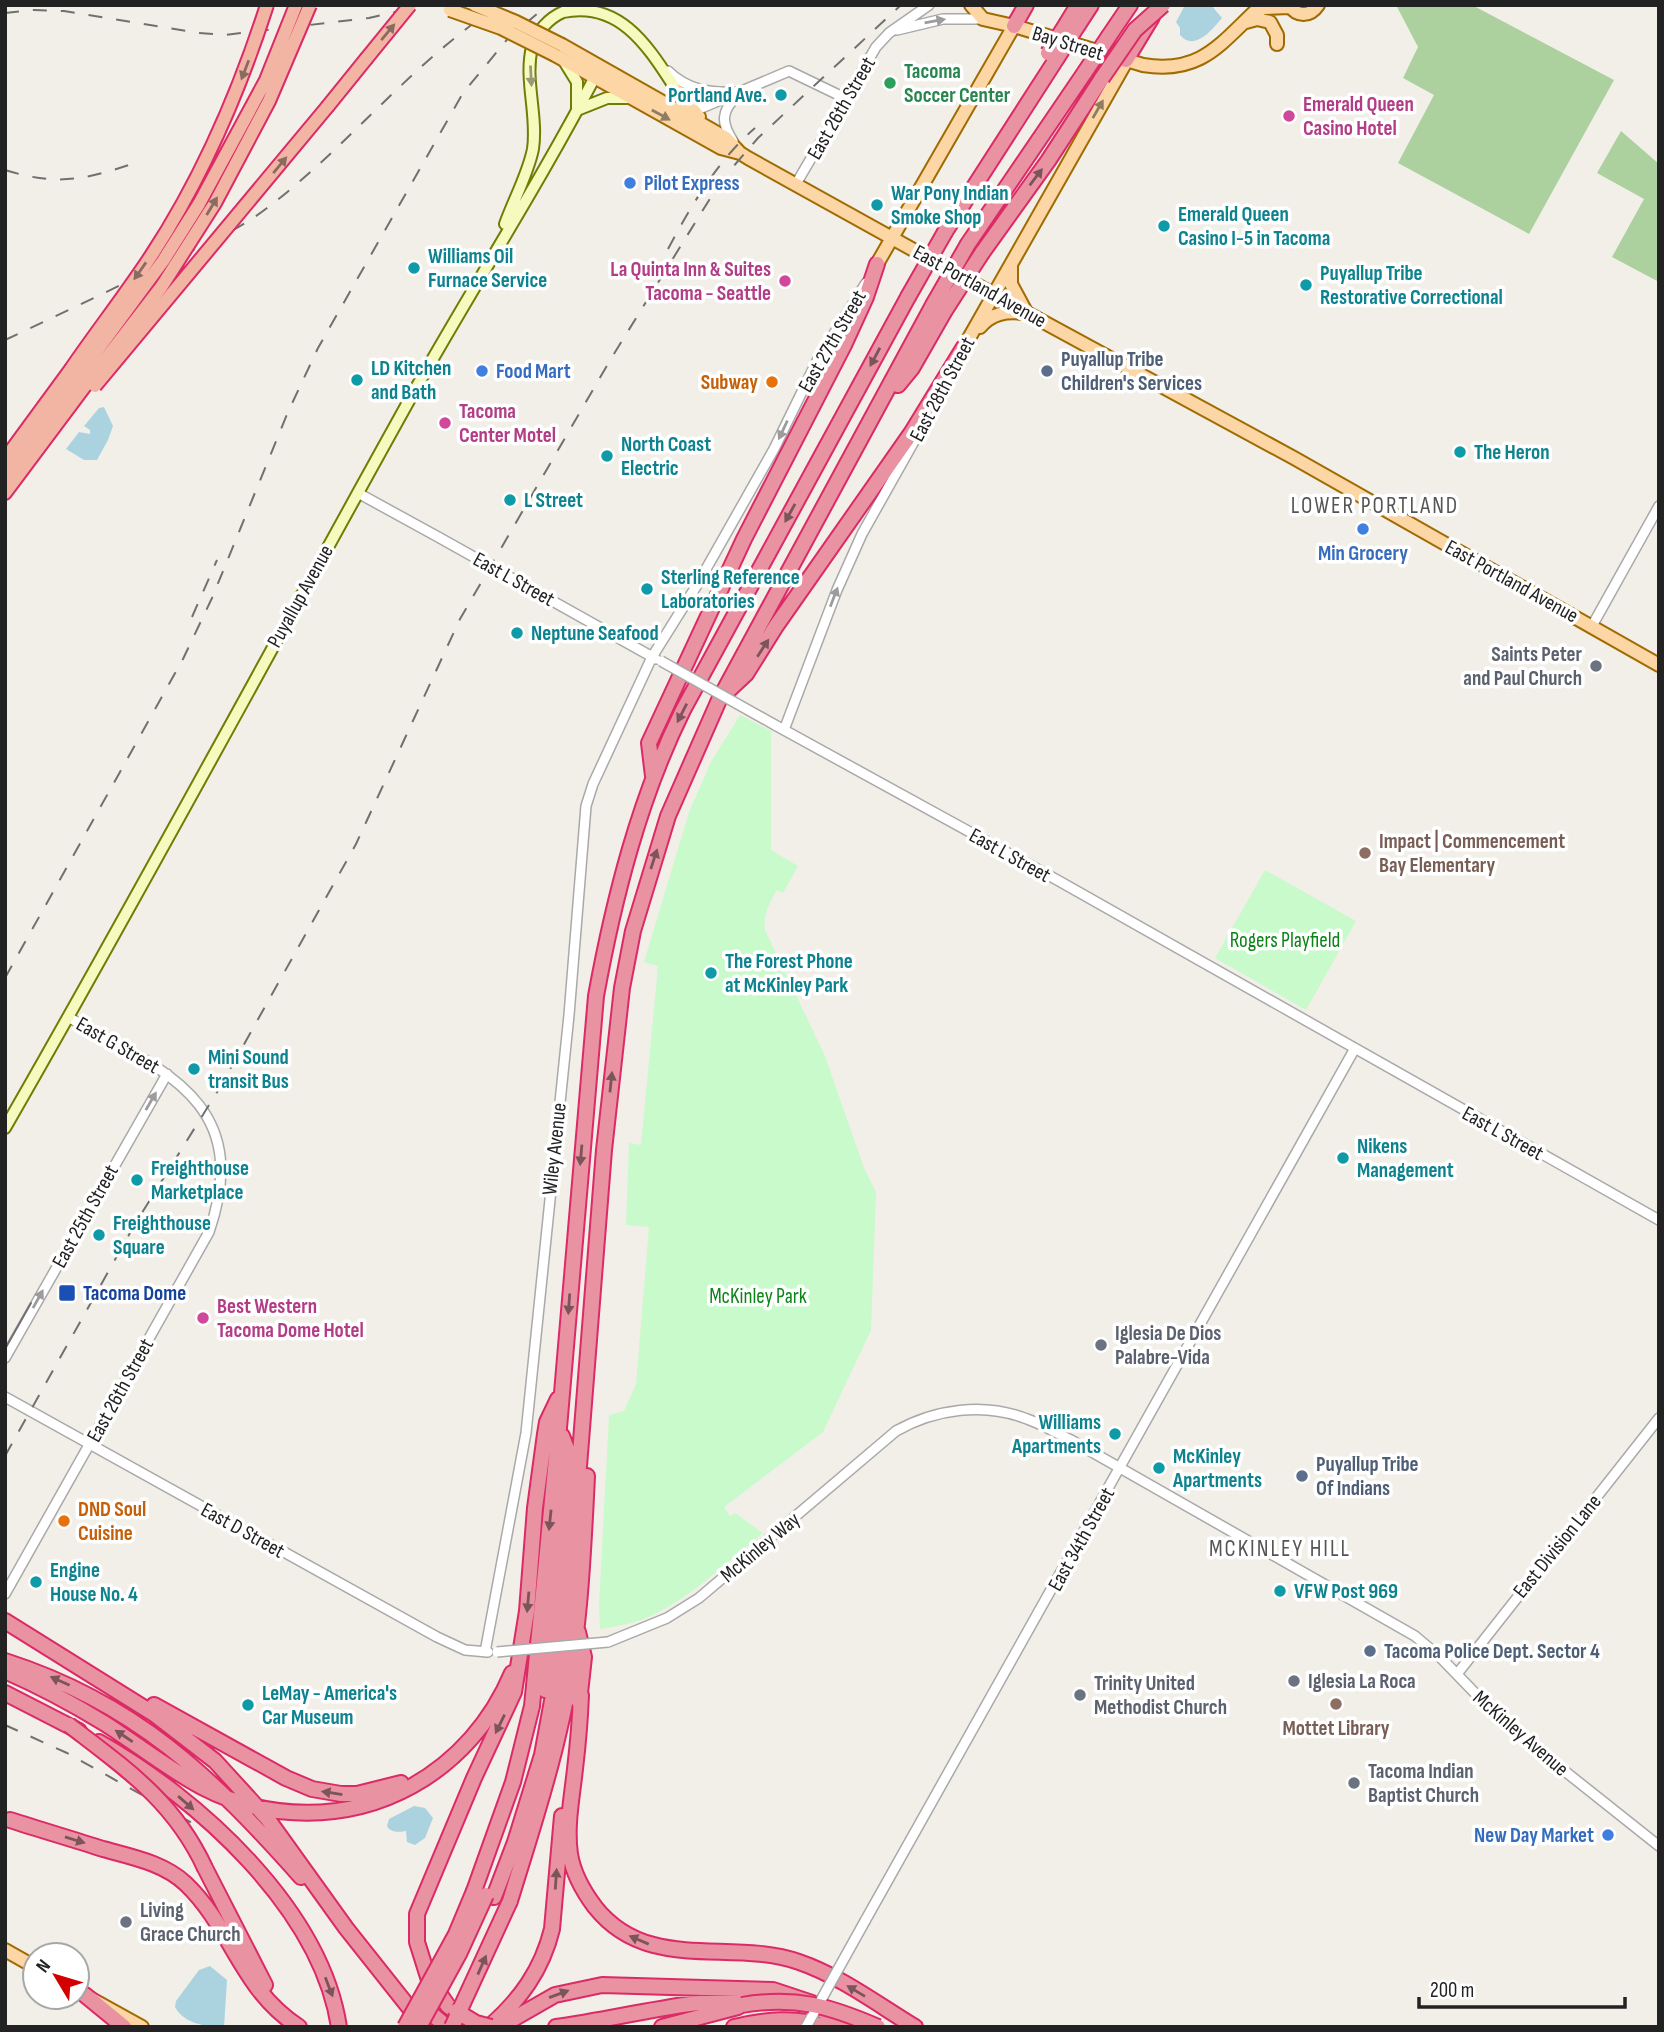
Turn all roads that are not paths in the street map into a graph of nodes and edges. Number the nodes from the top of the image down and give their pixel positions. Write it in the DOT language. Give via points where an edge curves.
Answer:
graph roads {
  1 [pos="267,5"];
  2 [pos="296,5"];
  3 [pos="310,5"];
  4 [pos="410,5"];
  5 [pos="438,5"];
  6 [pos="475,5"];
  7 [pos="929,5"];
  8 [pos="971,5"];
  9 [pos="1026,5"];
  10 [pos="1078,5"];
  11 [pos="1091,5"];
  12 [pos="1130,5"];
  13 [pos="1163,5"];
  14 [pos="1318,5"];
  15 [pos="1290,6"];
  16 [pos="1259,8"];
  17 [pos="988,20"];
  18 [pos="1073,24"];
  19 [pos="1014,26"];
  20 [pos="1239,26"];
  21 [pos="889,33"];
  22 [pos="1277,44"];
  23 [pos="560,54"];
  24 [pos="654,56"];
  25 [pos="997,57"];
  26 [pos="1126,60"];
  27 [pos="598,73"];
  28 [pos="677,91"];
  29 [pos="741,92"];
  30 [pos="630,98"];
  31 [pos="846,99"];
  32 [pos="577,110"];
  33 [pos="689,113"];
  34 [pos="740,153"];
  35 [pos="796,184"];
  36 [pos="893,237"];
  37 [pos="495,251"];
  38 [pos="1012,262"];
  39 [pos="877,264"];
  40 [pos="994,293"];
  41 [pos="939,308"];
  42 [pos="1027,313"];
  43 [pos="967,342"];
  44 [pos="83,378"];
  45 [pos="5,459"];
  46 [pos="5,476"];
  47 [pos="5,493"];
  48 [pos="358,493"];
  49 [pos="1659,506"];
  50 [pos="1592,626"];
  51 [pos="657,659"];
  52 [pos="1659,665"];
  53 [pos="719,700"];
  54 [pos="784,730"];
  55 [pos="653,778"];
  56 [pos="68,1017"];
  57 [pos="1354,1050"];
  58 [pos="167,1074"];
  59 [pos="5,1128"];
  60 [pos="604,1150"];
  61 [pos="1659,1220"];
  62 [pos="5,1358"];
  63 [pos="562,1392"];
  64 [pos="5,1397"];
  65 [pos="1018,1415"];
  66 [pos="1659,1419"];
  67 [pos="91,1444"];
  68 [pos="1120,1469"];
  69 [pos="5,1594"];
  70 [pos="5,1621"];
  71 [pos="576,1624"];
  72 [pos="523,1634"];
  73 [pos="485,1652"];
  74 [pos="5,1661"];
  75 [pos="5,1671"];
  76 [pos="91,1674"];
  77 [pos="1457,1674"];
  78 [pos="5,1693"];
  79 [pos="580,1695"];
  80 [pos="69,1725"];
  81 [pos="479,1729"];
  82 [pos="7,1822"];
  83 [pos="1659,1846"];
  84 [pos="485,1895"];
  85 [pos="346,1928"];
  86 [pos="5,1950"];
  87 [pos="21,1959"];
  88 [pos="91,1999"];
  89 [pos="91,2001"];
  90 [pos="696,2022"];
  91 [pos="438,2026"];
  92 [pos="124,2027"];
  93 [pos="142,2027"];
  94 [pos="299,2027"];
  95 [pos="306,2027"];
  96 [pos="339,2027"];
  97 [pos="405,2027"];
  98 [pos="419,2027"];
  99 [pos="490,2027"];
  100 [pos="499,2027"];
  101 [pos="556,2027"];
  102 [pos="662,2027"];
  103 [pos="734,2027"];
  104 [pos="806,2027"];
  105 [pos="826,2027"];
  106 [pos="832,2027"];
  107 [pos="845,2027"];
  108 [pos="878,2027"];
  109 [pos="915,2027"];
  1 -- 44 [label="highway, one-way, bridge" via="228,111"];
  2 -- 44 [label="highway, bridge" via="266,80 199,204"];
  44 -- 3 [label="highway, one-way, bridge" via="162,286 215,203 270,101"];
  44 -- 4 [label="highway, one-way, bridge" via="285,159"];
  5 -- 23 [label="main road, East Portland Avenue, bridge"];
  6 -- 23 [label="main road, East Portland Avenue, bridge" via="516,22"];
  7 -- 21 [label="street"];
  8 -- 17 [label="main road"];
  9 -- 19 [label="highway"];
  10 -- 18 [label="highway"];
  11 -- 18 [label="highway"];
  12 -- 41 [label="highway, bridge" via="968,244"];
  13 -- 26 [label="highway"];
  41 -- 13 [label="highway, one-way, bridge" via="1055,151 1135,30"];
  14 -- 15 [label="main road" via="1305,15"];
  15 -- 16 [label="main road"];
  16 -- 20 [label="main road, Bay Street"];
  17 -- 19 [label="main road, Bay Street"];
  21 -- 17 [label="street, Bay Street, one-way" via="943,19"];
  17 -- 25 [label="main road" via="1001,38"];
  18 -- 55 [label="highway, one-way, bridge" via="1004,124 683,710"];
  19 -- 25 [label="main road, East 27th Street"];
  19 -- 26 [label="main road, Bay Street"];
  20 -- 22 [label="main road" via="1257,19 1267,21 1275,29"];
  20 -- 26 [label="main road, Bay Street" via="1212,52 1190,64 1162,68"];
  21 -- 31 [label="street, East 26th Street"];
  23 -- 27 [label="main road, East Portland Avenue"];
  23 -- 32 [label="main road" via="577,82"];
  24 -- 28 [label="main road"];
  24 -- 29 [label="street" via="692,88"];
  24 -- 37 [label="main road, one-way" via="628,22 604,8 566,10 538,33 530,61 535,133 531,155"];
  25 -- 36 [label="main road, East 27th Street"];
  38 -- 26 [label="main road, East 28th Street, one-way"];
  27 -- 30 [label="main road, East Portland Avenue"];
  27 -- 32 [label="main road, Puyallup Avenue"];
  27 -- 33 [label="main road, East Portland Avenue"];
  28 -- 33 [label="main road"];
  29 -- 31 [label="street" via="789,71"];
  29 -- 33 [label="street"];
  29 -- 34 [label="street" via="723,118"];
  30 -- 32 [label="main road" via="607,98"];
  30 -- 34 [label="main road, East Portland Avenue, one-way" via="721,148"];
  31 -- 35 [label="street, East 26th Street"];
  32 -- 37 [label="main road, Puyallup Avenue"];
  33 -- 34 [label="main road, East Portland Avenue"];
  34 -- 35 [label="main road, East Portland Avenue"];
  35 -- 36 [label="main road, East Portland Avenue"];
  36 -- 39 [label="main road, East 27th Street"];
  36 -- 40 [label="main road, East Portland Avenue"];
  37 -- 48 [label="main road, Puyallup Avenue"];
  38 -- 40 [label="main road, East 28th Street"];
  38 -- 42 [label="main road" via="1011,284"];
  39 -- 51 [label="street, East 27th Street, one-way" via="818,359 774,449"];
  39 -- 55 [label="highway" via="844,345 744,539 649,743"];
  40 -- 42 [label="main road, East Portland Avenue"];
  40 -- 43 [label="main road, East 28th Street"];
  41 -- 53 [label="highway" via="821,509"];
  42 -- 43 [label="main road" via="994,315"];
  42 -- 50 [label="main road, East Portland Avenue"];
  53 -- 43 [label="highway, one-way" via="746,674 912,432"];
  54 -- 43 [label="street, East 28th Street, one-way" via="862,534"];
  44 -- 45 [label="highway"];
  44 -- 46 [label="highway"];
  44 -- 47 [label="highway"];
  48 -- 51 [label="street, East L Street, bridge"];
  48 -- 56 [label="main road, Puyallup Avenue"];
  49 -- 50 [label="street"];
  50 -- 52 [label="main road, East Portland Avenue"];
  51 -- 54 [label="street, East L Street, bridge"];
  51 -- 73 [label="street, Wiley Avenue" via="593,783 586,806 526,1433"];
  60 -- 53 [label="highway, one-way" via="633,932 668,816"];
  54 -- 57 [label="street, East L Street"];
  55 -- 63 [label="highway, one-way" via="606,941 596,996"];
  56 -- 58 [label="street, East G Street"];
  56 -- 59 [label="main road, Puyallup Avenue"];
  57 -- 61 [label="street, East L Street"];
  57 -- 68 [label="street, East 34th Street"];
  62 -- 58 [label="street, East 25th Street, one-way"];
  58 -- 67 [label="street, East 26th Street" via="199,1103 214,1131 222,1167 219,1201 209,1232"];
  60 -- 71 [label="highway"];
  60 -- 84 [label="highway" via="572,1555 559,1663 542,1755 516,1842"];
  63 -- 72 [label="highway, one-way" via="547,1422"];
  63 -- 84 [label="highway, one-way" via="532,1706"];
  64 -- 67 [label="street, East D Street"];
  65 -- 68 [label="street, McKinley Avenue"];
  65 -- 73 [label="street, McKinley Way, bridge" via="947,1412 903,1427 699,1598 667,1618 608,1642"];
  66 -- 77 [label="street, East Division Lane"];
  67 -- 69 [label="street, East 26th Street"];
  67 -- 73 [label="street, East D Street" via="437,1637 465,1650"];
  68 -- 77 [label="street, McKinley Avenue" via="1406,1630"];
  68 -- 104 [label="street, East 34th Street, bridge"];
  70 -- 76 [label="highway"];
  71 -- 79 [label="highway" via="584,1657"];
  91 -- 71 [label="highway, one-way, bridge" via="510,1901 560,1730"];
  72 -- 81 [label="highway" via="506,1685"];
  72 -- 99 [label="highway, one-way, bridge" via="511,1701 422,1896 416,1922 417,1942 437,1992 448,2006"];
  85 -- 74 [label="highway, one-way" via="238,1808 162,1740 81,1691"];
  81 -- 75 [label="highway, one-way" via="436,1771 389,1797 337,1811 295,1813 248,1805 203,1788 104,1723"];
  81 -- 76 [label="highway, one-way" via="451,1754 411,1778 376,1791 341,1794 285,1778 178,1716"];
  76 -- 85 [label="highway" via="183,1734 228,1773 281,1836"];
  77 -- 83 [label="street, McKinley Avenue" via="1503,1722"];
  78 -- 80 [label="highway"];
  99 -- 79 [label="highway, one-way" via="537,1973 548,1947"];
  109 -- 79 [label="highway, one-way" via="844,1983 799,1962 780,1956 655,1946 628,1935 602,1915 576,1874 569,1844"];
  80 -- 95 [label="highway, bridge" via="163,1802 188,1836 263,1982"];
  80 -- 96 [label="highway, one-way, bridge" via="158,1780 252,1866 293,1917 312,1950 331,1991"];
  82 -- 94 [label="highway, one-way" via="151,1863 179,1878 203,1903 261,1994"];
  84 -- 91 [label="highway"];
  84 -- 97 [label="highway, bridge" via="456,1934"];
  84 -- 98 [label="highway, bridge"];
  85 -- 91 [label="highway"];
  86 -- 87 [label="main road"];
  88 -- 93 [label="main road"];
  89 -- 92 [label="highway"];
  90 -- 102 [label="highway"];
  90 -- 108 [label="highway, bridge" via="742,2005 772,2001 813,2003"];
  100 -- 107 [label="highway, one-way" via="555,1995 602,1985 773,1990 812,2003"];
  101 -- 106 [label="highway" via="745,1999 792,2005"];
  103 -- 105 [label="highway" via="783,2020"];
}
